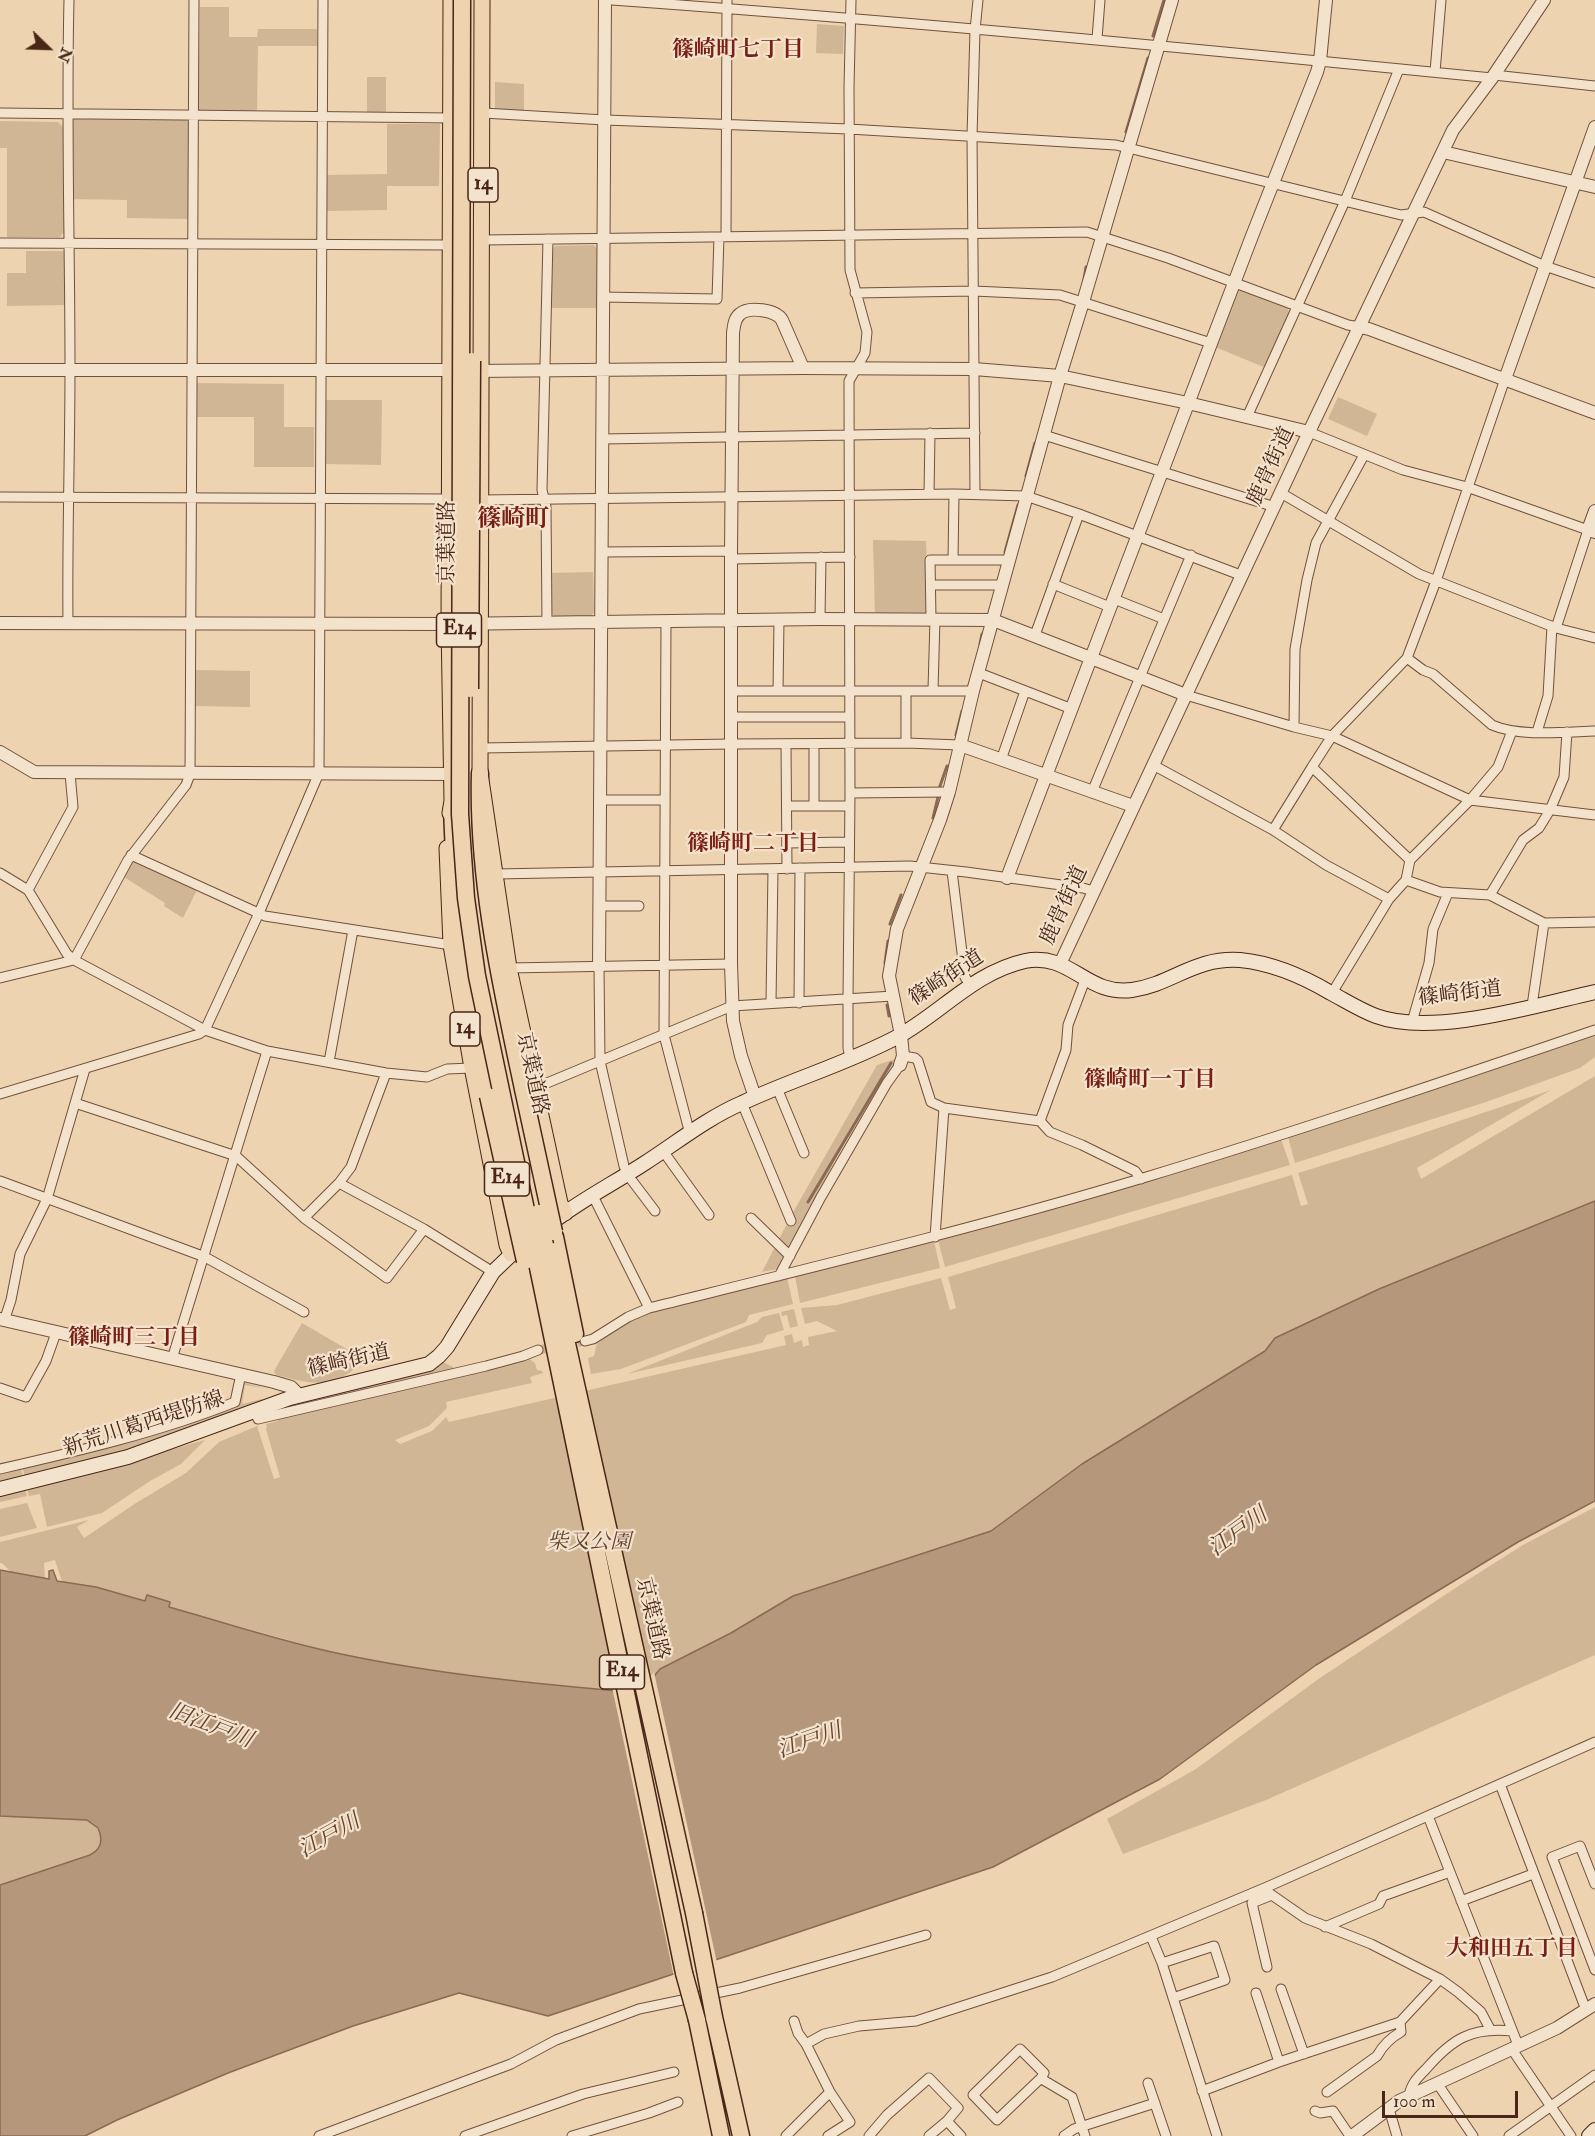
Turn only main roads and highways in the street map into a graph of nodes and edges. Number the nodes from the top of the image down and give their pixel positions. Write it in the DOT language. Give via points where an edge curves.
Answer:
graph roads {
  1 [pos="451,0"];
  2 [pos="462,0"];
  3 [pos="473,0"];
  4 [pos="482,0"];
  5 [pos="480,773"];
  6 [pos="452,801"];
  7 [pos="1595,992"];
  8 [pos="529,1088"];
  9 [pos="562,1215"];
  10 [pos="531,1250"];
  11 [pos="566,1370"];
  12 [pos="299,1395"];
  13 [pos="0,1488"];
  14 [pos="1595,2130"];
  15 [pos="721,2136"];
  16 [pos="741,2136"];
  17 [pos="1589,2136"];
  1 -- 6 [label="highway, 京葉道路 / 14"];
  2 -- 10 [label="highway, 京葉道路 / E14, bridge" via="460,814 477,976"];
  3 -- 10 [label="highway, 京葉道路 / E14, bridge" via="471,813 477,897"];
  4 -- 5 [label="highway, 京葉道路 / 14"];
  5 -- 8 [label="highway, 京葉道路 / 14"];
  5 -- 8 [label="highway, E14" via="479,813 499,973"];
  6 -- 10 [label="highway, E14, bridge" via="460,928 472,1010 489,1096"];
  6 -- 10 [label="highway, 京葉道路 / 14" via="447,828 451,945 472,1068 507,1245"];
  7 -- 9 [label="main road, 篠崎街道" via="1470,1019 1412,1022 1378,1017 1299,976 1236,960 1203,963 1156,984 1128,991 1104,988 1050,960 1026,961 970,985 901,1035 742,1103"];
  8 -- 9 [label="highway, 京葉道路 / 14"];
  8 -- 10 [label="highway, E14, bridge"];
  10 -- 11 [label="highway, E14"];
  10 -- 11 [label="highway, E14"];
  10 -- 12 [label="main road, 篠崎街道" via="493,1272 447,1347 429,1364"];
  11 -- 15 [label="highway, 京葉道路 / E14, bridge" via="585,1531 620,1660"];
  11 -- 16 [label="highway, 京葉道路 / E14, bridge" via="637,1656"];
  12 -- 13 [label="main road, 新荒川葛西堤防線" via="128,1457"];
  14 -- 17 [label="main road"];
}
